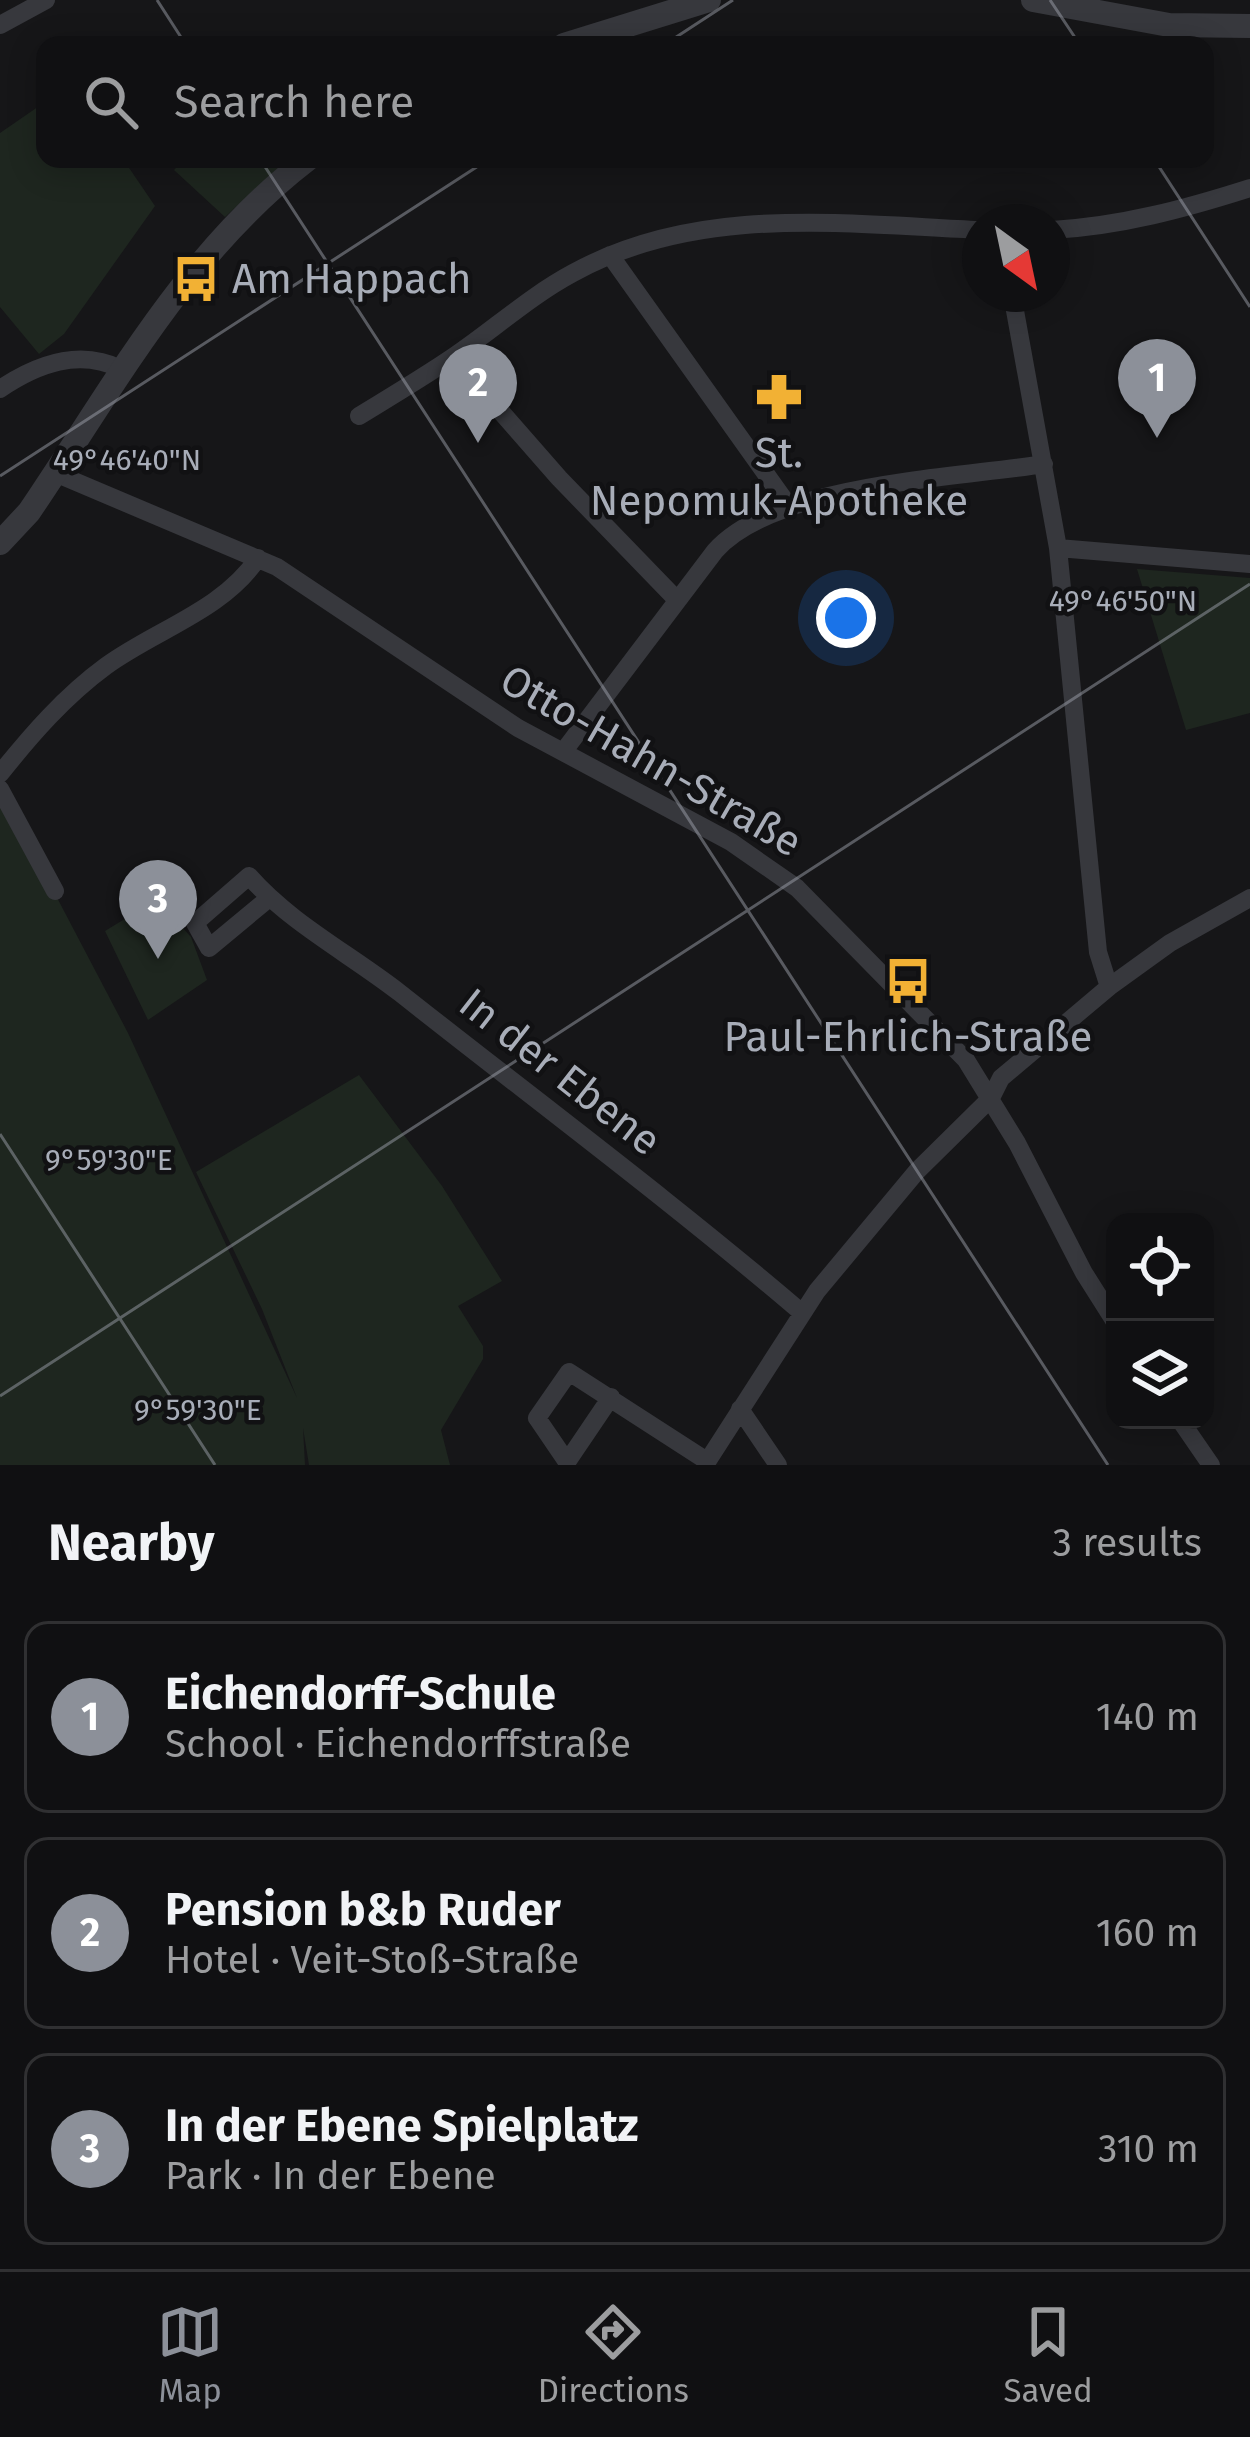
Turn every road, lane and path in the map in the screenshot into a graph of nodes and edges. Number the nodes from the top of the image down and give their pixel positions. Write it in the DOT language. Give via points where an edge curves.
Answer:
graph roads {
  1 [pos="46,0"];
  2 [pos="710,0"];
  3 [pos="1033,0"];
  4 [pos="1096,7"];
  5 [pos="0,25"];
  6 [pos="1250,26"];
  7 [pos="593,36"];
  8 [pos="299,168"];
  9 [pos="1250,188"];
  10 [pos="962,229"];
  11 [pos="1070,229"];
  12 [pos="610,256"];
  13 [pos="1015,312"];
  14 [pos="453,357"];
  15 [pos="122,369"];
  16 [pos="0,389"];
  17 [pos="359,416"];
  18 [pos="1044,464"];
  19 [pos="55,473"];
  20 [pos="788,505"];
  21 [pos="0,543"];
  22 [pos="1058,548"];
  23 [pos="259,558"];
  24 [pos="1250,564"];
  25 [pos="677,601"];
  26 [pos="563,752"];
  27 [pos="0,774"];
  28 [pos="0,789"];
  29 [pos="55,891"];
  30 [pos="1250,898"];
  31 [pos="268,899"];
  32 [pos="1109,987"];
  33 [pos="991,1098"];
  34 [pos="801,1312"];
  35 [pos="1114,1321"];
  36 [pos="611,1397"];
  37 [pos="740,1409"];
  38 [pos="1186,1429"];
  39 [pos="706,1463"];
  40 [pos="778,1465"];
  41 [pos="1211,1465"];
  1 -- 5 [label="street"];
  2 -- 7 [label="street"];
  3 -- 4 [label="street"];
  4 -- 6 [label="street" via="1169,25"];
  8 -- 15 [label="street" via="189,275"];
  9 -- 11 [label="street" via="1162,215"];
  10 -- 12 [label="street" via="766,220"];
  12 -- 14 [label="street"];
  12 -- 20 [label="street"];
  13 -- 18 [label="street"];
  14 -- 17 [label="street"];
  14 -- 25 [label="street"];
  15 -- 16 [label="street" via="83,358 45,364"];
  15 -- 19 [label="street"];
  18 -- 20 [label="street"];
  18 -- 22 [label="street"];
  19 -- 21 [label="street"];
  19 -- 23 [label="street, Otto-Hahn-Straße"];
  20 -- 25 [label="street" via="722,544"];
  22 -- 24 [label="street"];
  22 -- 32 [label="street" via="1098,952"];
  23 -- 26 [label="street, Otto-Hahn-Straße"];
  23 -- 27 [label="street" via="233,590 104,668"];
  25 -- 26 [label="street"];
  26 -- 33 [label="street, Otto-Hahn-Straße" via="731,842 797,889 966,1060"];
  28 -- 29 [label="street"];
  30 -- 32 [label="street"];
  31 -- 34 [label="street, In der Ebene" via="557,1114"];
  32 -- 33 [label="street" via="1001,1078"];
  33 -- 34 [label="street" via="917,1171"];
  33 -- 35 [label="street, Otto-Hahn-Straße"];
  34 -- 37 [label="street"];
  36 -- 36 [label="street" via="569,1372 537,1418 568,1462"];
  36 -- 39 [label="street"];
  37 -- 39 [label="street"];
  37 -- 40 [label="street"];
  38 -- 41 [label="street"];
}
